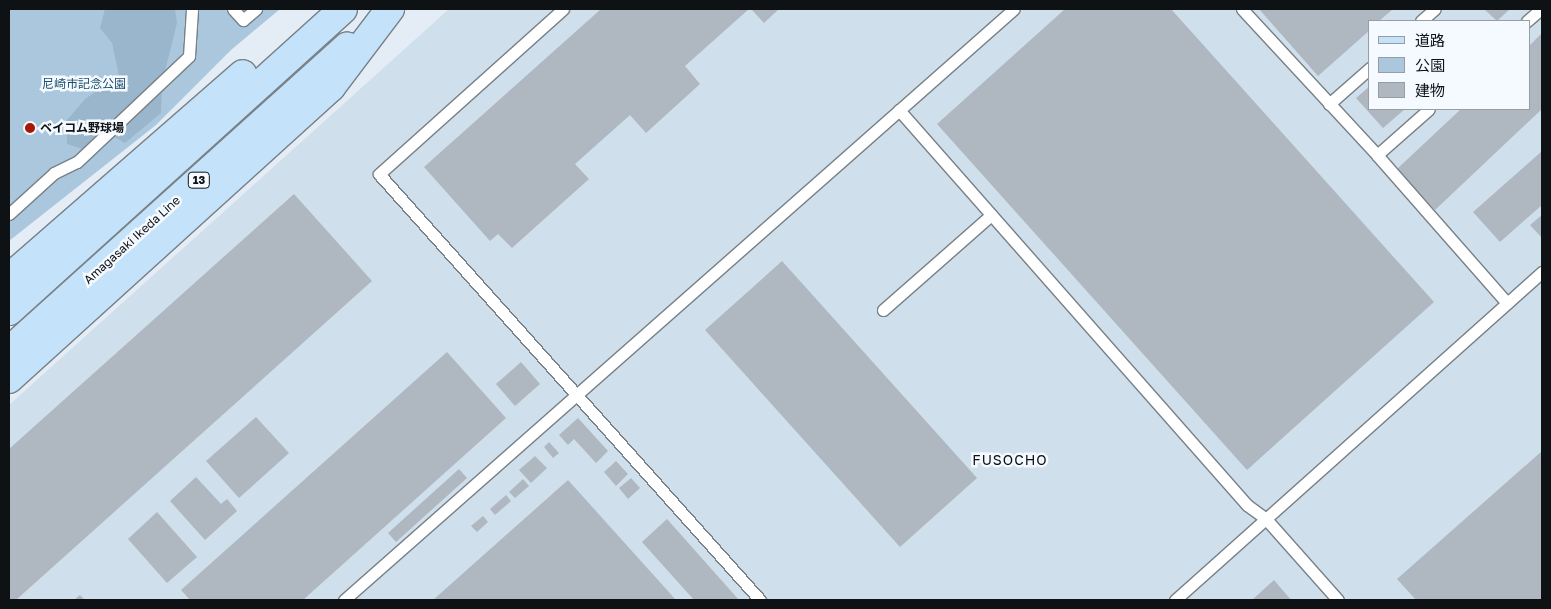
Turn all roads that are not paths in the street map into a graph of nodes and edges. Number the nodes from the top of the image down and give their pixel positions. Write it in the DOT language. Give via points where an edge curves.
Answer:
graph roads {
  1 [pos="192,9"];
  2 [pos="233,9"];
  3 [pos="256,9"];
  4 [pos="318,9"];
  5 [pos="343,9"];
  6 [pos="390,9"];
  7 [pos="563,9"];
  8 [pos="1014,9"];
  9 [pos="1242,9"];
  10 [pos="1435,9"];
  11 [pos="1541,9"];
  12 [pos="1422,20"];
  13 [pos="1528,20"];
  14 [pos="1368,70"];
  15 [pos="1329,104"];
  16 [pos="899,110"];
  17 [pos="1428,110"];
  18 [pos="1377,155"];
  19 [pos="9,214"];
  20 [pos="991,215"];
  21 [pos="1542,272"];
  22 [pos="9,278"];
  23 [pos="1507,304"];
  24 [pos="883,310"];
  25 [pos="9,311"];
  26 [pos="9,351"];
  27 [pos="9,379"];
  28 [pos="577,395"];
  29 [pos="1266,519"];
  30 [pos="344,600"];
  31 [pos="760,600"];
  32 [pos="1175,600"];
  33 [pos="1338,600"];
  1 -- 19 [label="lane" via="189,56 77,162 54,173"];
  2 -- 3 [label="lane" via="243,20"];
  4 -- 22 [label="main road"];
  5 -- 25 [label="main road, 13"];
  6 -- 26 [label="main road, Amagasaki Ikeda Line / 13"];
  6 -- 27 [label="main road" via="331,87"];
  7 -- 28 [label="lane" via="379,174"];
  8 -- 16 [label="lane"];
  9 -- 15 [label="lane"];
  10 -- 12 [label="lane"];
  11 -- 13 [label="lane"];
  14 -- 15 [label="lane"];
  15 -- 18 [label="lane"];
  16 -- 20 [label="lane"];
  16 -- 28 [label="lane"];
  17 -- 18 [label="lane"];
  18 -- 23 [label="lane"];
  20 -- 24 [label="lane"];
  20 -- 29 [label="lane" via="1247,505"];
  21 -- 23 [label="lane"];
  23 -- 29 [label="lane"];
  28 -- 30 [label="lane"];
  28 -- 31 [label="lane"];
  29 -- 32 [label="lane"];
  29 -- 33 [label="lane"];
}
